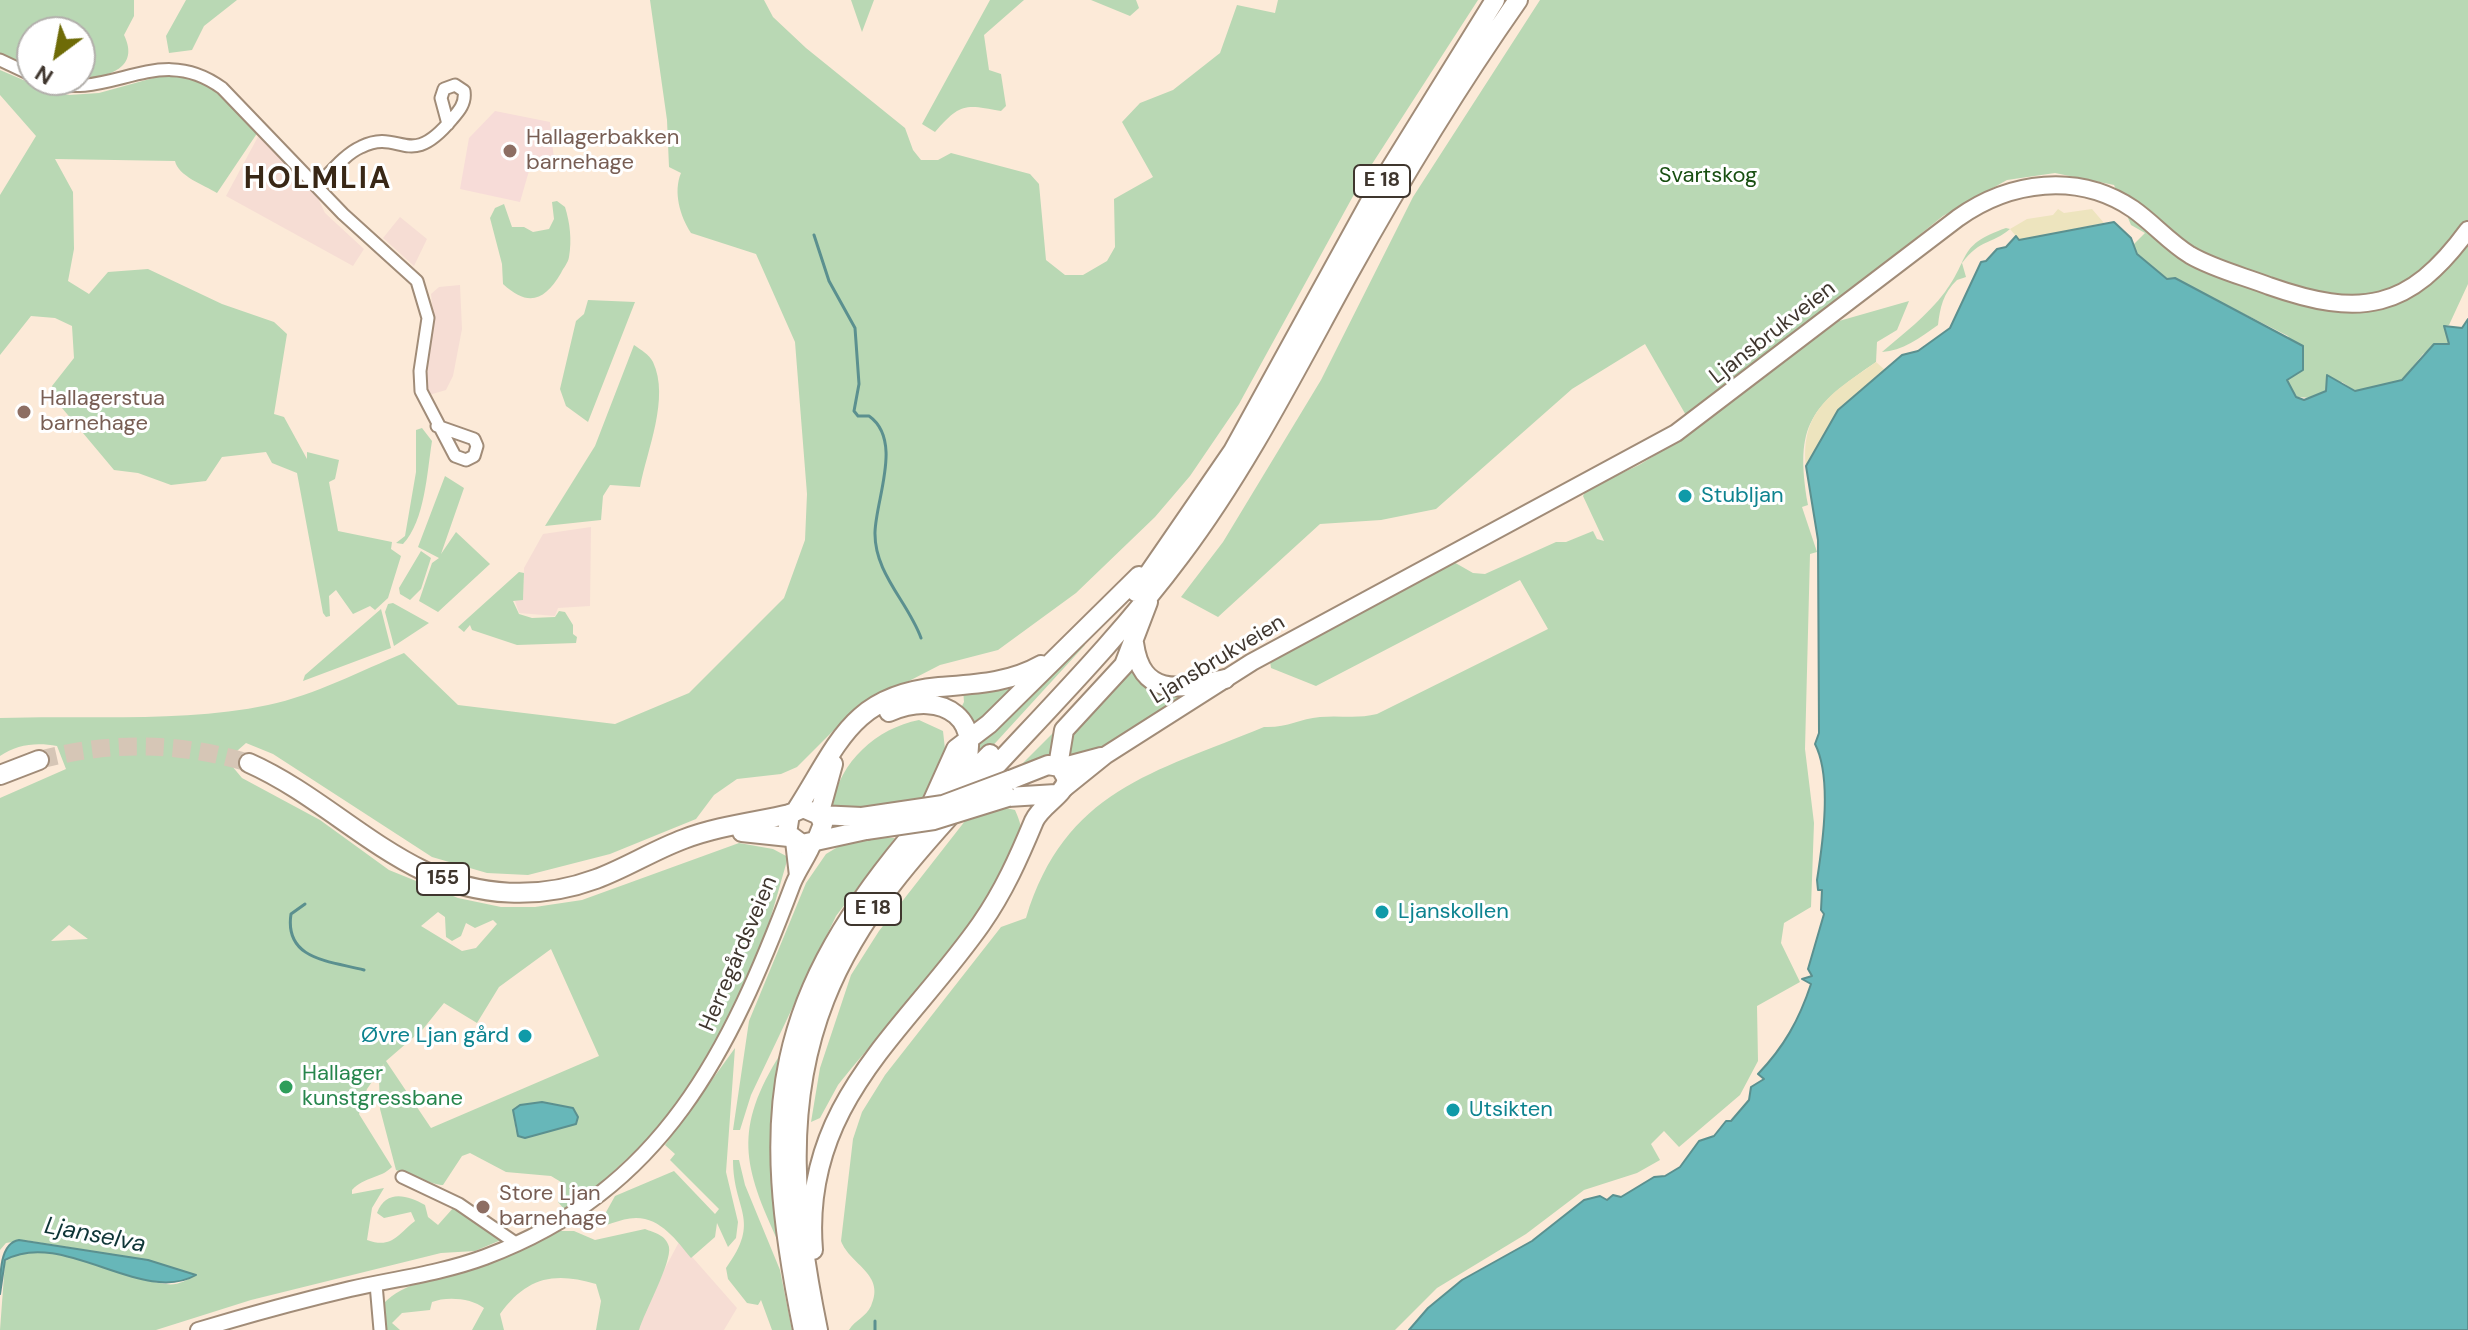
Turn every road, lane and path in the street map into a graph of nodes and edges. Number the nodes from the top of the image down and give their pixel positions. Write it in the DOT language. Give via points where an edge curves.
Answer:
graph roads {
  1 [pos="1495,0"];
  2 [pos="1518,0"];
  3 [pos="96,81"];
  4 [pos="448,124"];
  5 [pos="318,185"];
  6 [pos="2468,230"];
  7 [pos="437,426"];
  8 [pos="1174,539"];
  9 [pos="1151,594"];
  10 [pos="1134,643"];
  11 [pos="1057,655"];
  12 [pos="1225,679"];
  13 [pos="970,738"];
  14 [pos="1106,755"];
  15 [pos="39,760"];
  16 [pos="249,763"];
  17 [pos="1054,766"];
  18 [pos="0,775"];
  19 [pos="956,787"];
  20 [pos="1009,789"];
  21 [pos="1056,792"];
  22 [pos="794,812"];
  23 [pos="819,815"];
  24 [pos="925,820"];
  25 [pos="864,823"];
  26 [pos="719,829"];
  27 [pos="791,839"];
  28 [pos="816,840"];
  29 [pos="797,876"];
  30 [pos="402,1177"];
  31 [pos="517,1244"];
  32 [pos="800,1276"];
  33 [pos="376,1284"];
  34 [pos="198,1330"];
  35 [pos="380,1330"];
  36 [pos="803,1330"];
  37 [pos="818,1330"];
  1 -- 8 [label="main road, E 18" via="1371,200 1233,451"];
  2 -- 9 [label="main road, E 18" via="1386,208 1247,458"];
  3 -- 5 [label="street" via="158,68 198,73 235,99"];
  4 -- 5 [label="street" via="436,139 420,146 362,146"];
  5 -- 7 [label="street" via="420,286 428,318 420,384"];
  6 -- 12 [label="main road, Ljansbrukveien" via="2413,288 2384,301 2350,306 2289,293 2203,261 2124,203 2091,189 2037,186 1990,198 1676,433"];
  8 -- 11 [label="main road, E 18"];
  8 -- 19 [label="main road, E 18" via="1112,622"];
  9 -- 10 [label="main road, E 18"];
  9 -- 32 [label="main road, E 18" via="899,874 842,960 812,1036 797,1110"];
  10 -- 12 [label="main road" via="1141,669 1161,686"];
  10 -- 17 [label="main road, E 18" via="1116,676 1064,730"];
  11 -- 13 [label="main road, E 18"];
  11 -- 22 [label="main road, E 18" via="1008,679 918,691 876,706 838,739"];
  12 -- 14 [label="main road, Ljansbrukveien"];
  13 -- 19 [label="main road, E 18" via="969,762"];
  13 -- 23 [label="main road" via="963,722 939,705 910,705 883,714 856,735 834,763"];
  13 -- 24 [label="main road, E 18" via="950,757"];
  14 -- 17 [label="main road, Ljansbrukveien"];
  14 -- 21 [label="main road, Ljansbrukveien"];
  15 -- 18 [label="main road"];
  16 -- 26 [label="main road, 155" via="284,780 415,866 487,891 541,892 578,884 674,842"];
  17 -- 20 [label="main road"];
  17 -- 21 [label="main road, E 18" via="1066,774"];
  17 -- 21 [label="main road, E 18" via="1036,781"];
  19 -- 24 [label="main road, E 18"];
  20 -- 21 [label="main road"];
  20 -- 25 [label="main road, bridge" via="934,820"];
  21 -- 32 [label="main road, E 18" via="1038,814 983,922 870,1059 837,1117 817,1180"];
  22 -- 23 [label="main road" via="809,808"];
  22 -- 26 [label="main road, 155"];
  22 -- 27 [label="main road, E 18" via="786,825"];
  23 -- 25 [label="main road"];
  23 -- 28 [label="main road" via="822,830"];
  24 -- 32 [label="main road, E 18" via="868,890 824,957 796,1031 782,1097 778,1152 781,1204"];
  25 -- 28 [label="main road"];
  26 -- 27 [label="main road, 155"];
  27 -- 28 [label="main road" via="806,844"];
  27 -- 29 [label="street, Herregårdsveien"];
  28 -- 29 [label="street, Herregårdsveien"];
  29 -- 31 [label="street, Herregårdsveien" via="733,1031 691,1097 592,1202"];
  30 -- 31 [label="street" via="459,1204"];
  31 -- 33 [label="street, Herregårdsveien" via="467,1263"];
  32 -- 36 [label="main road, E 18"];
  32 -- 37 [label="main road, E 18"];
  33 -- 34 [label="street, Herregårdsveien"];
  33 -- 35 [label="street"];
}
